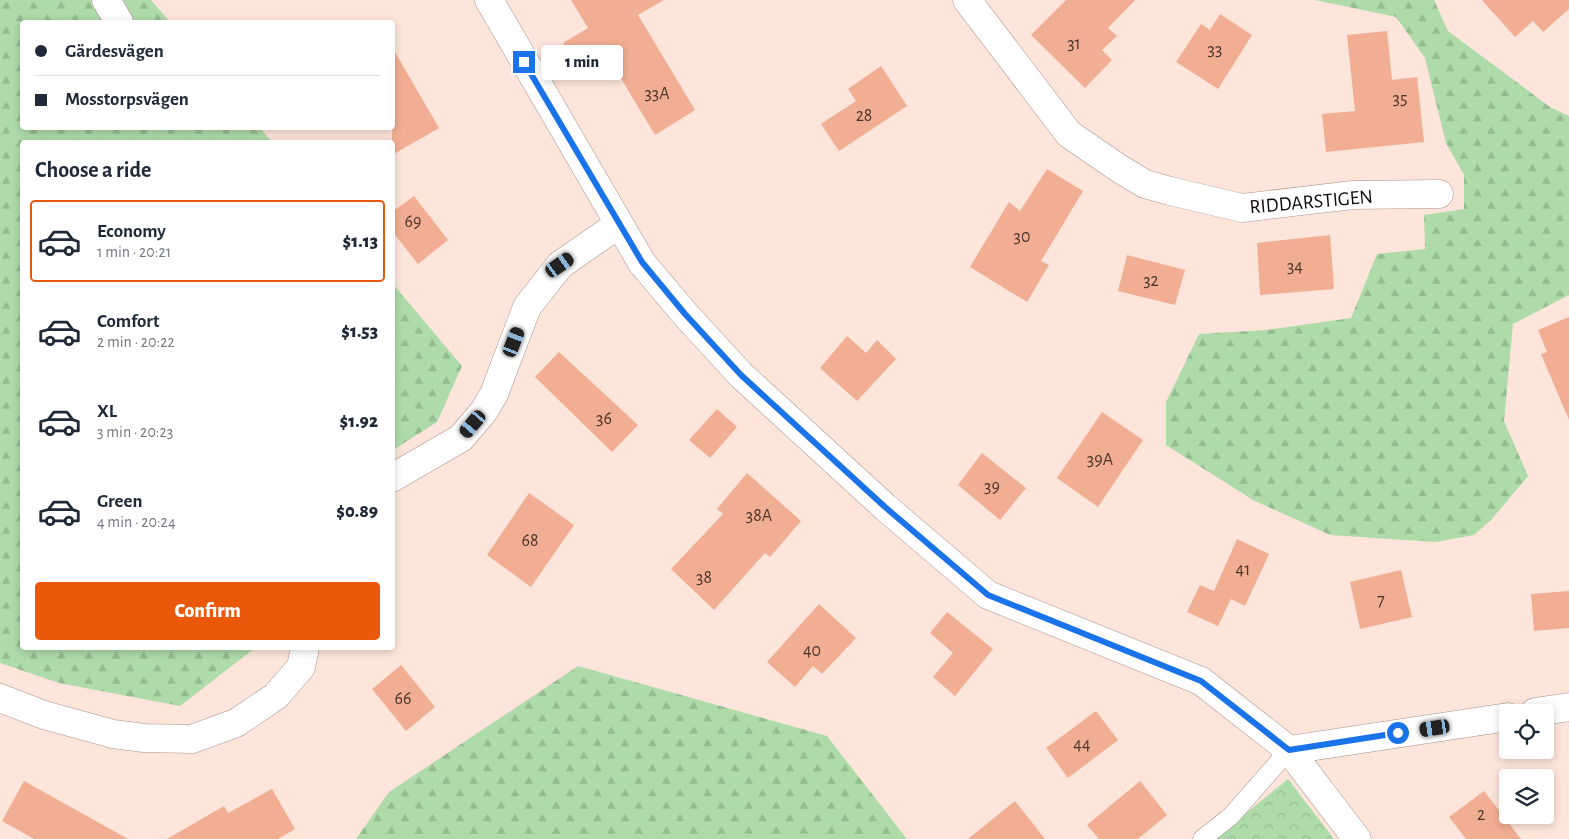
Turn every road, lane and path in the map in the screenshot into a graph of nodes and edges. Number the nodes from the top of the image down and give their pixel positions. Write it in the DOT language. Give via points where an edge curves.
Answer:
graph roads {
  1 [pos="106,0"];
  2 [pos="489,0"];
  3 [pos="967,0"];
  4 [pos="119,20"];
  5 [pos="1439,194"];
  6 [pos="619,224"];
  7 [pos="395,476"];
  8 [pos="305,650"];
  9 [pos="0,698"];
  10 [pos="1569,707"];
  11 [pos="1554,709"];
  12 [pos="1499,718"];
  13 [pos="1289,750"];
  14 [pos="1202,839"];
  15 [pos="1357,839"];
  1 -- 4 [label="street"];
  2 -- 6 [label="street"];
  3 -- 5 [label="street, RIDDARSTIGEN" via="1069,134 1146,184 1242,208 1353,195"];
  6 -- 7 [label="street" via="560,265 527,306 494,394 461,438"];
  6 -- 13 [label="street" via="642,262 741,375 885,507 988,595 1201,681"];
  8 -- 9 [label="street" via="301,667 276,696 236,723 192,739 113,734 44,715"];
  10 -- 11 [label="street"];
  12 -- 13 [label="street"];
  13 -- 14 [label="lane" via="1231,816"];
  13 -- 15 [label="street"];
}
